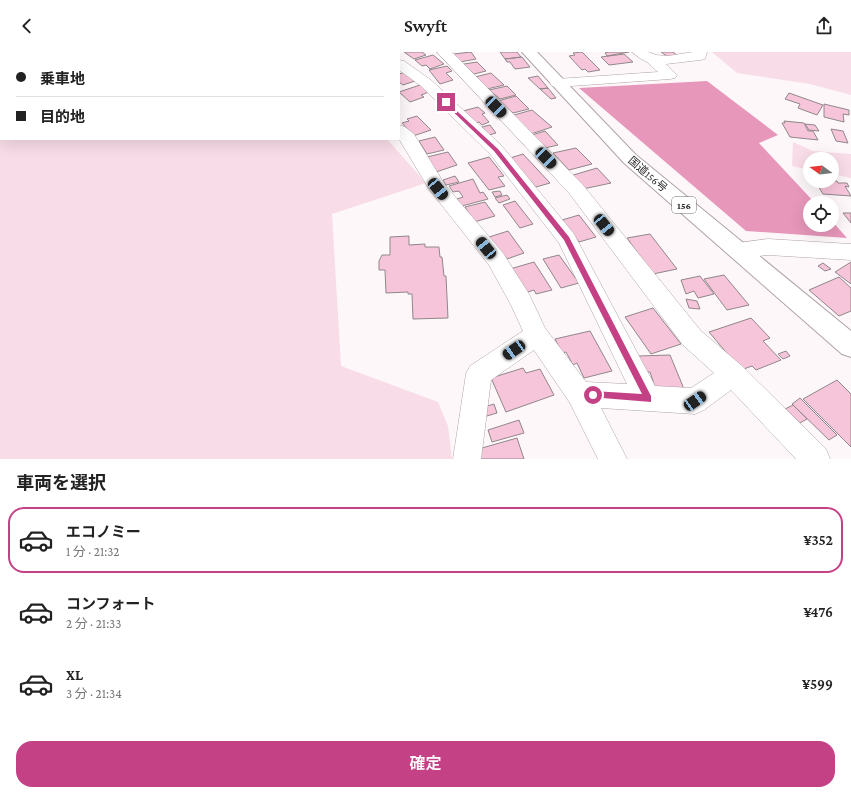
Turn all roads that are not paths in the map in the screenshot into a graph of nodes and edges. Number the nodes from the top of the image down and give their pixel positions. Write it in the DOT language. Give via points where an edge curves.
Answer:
graph roads {
  1 [pos="400,52"];
  2 [pos="444,52"];
  3 [pos="529,52"];
  4 [pos="639,52"];
  5 [pos="700,52"];
  6 [pos="654,60"];
  7 [pos="400,65"];
  8 [pos="426,83"];
  9 [pos="557,83"];
  10 [pos="487,96"];
  11 [pos="400,131"];
  12 [pos="496,150"];
  13 [pos="738,250"];
  14 [pos="851,252"];
  15 [pos="537,335"];
  16 [pos="851,346"];
  17 [pos="733,374"];
  18 [pos="579,394"];
  19 [pos="648,399"];
  20 [pos="467,459"];
  21 [pos="614,459"];
  22 [pos="816,459"];
  1 -- 8 [label="street" via="427,76"];
  2 -- 10 [label="street"];
  3 -- 9 [label="highway, 国道156号 / 156"];
  4 -- 6 [label="street"];
  5 -- 6 [label="street" via="700,56"];
  6 -- 9 [label="street" via="670,75"];
  7 -- 8 [label="street"];
  8 -- 12 [label="street"];
  9 -- 13 [label="highway, 国道156号 / 156" via="630,159"];
  10 -- 12 [label="street" via="489,109 511,144"];
  10 -- 17 [label="street" via="576,189 692,338"];
  11 -- 15 [label="street" via="408,138 438,189 496,260"];
  12 -- 19 [label="street" via="567,239"];
  13 -- 14 [label="street" via="768,247"];
  13 -- 16 [label="highway, 国道156号 / 156"];
  15 -- 18 [label="street"];
  15 -- 20 [label="street" via="479,374"];
  17 -- 19 [label="street" via="695,401"];
  17 -- 22 [label="street"];
  18 -- 19 [label="street"];
  18 -- 21 [label="street"];
}
